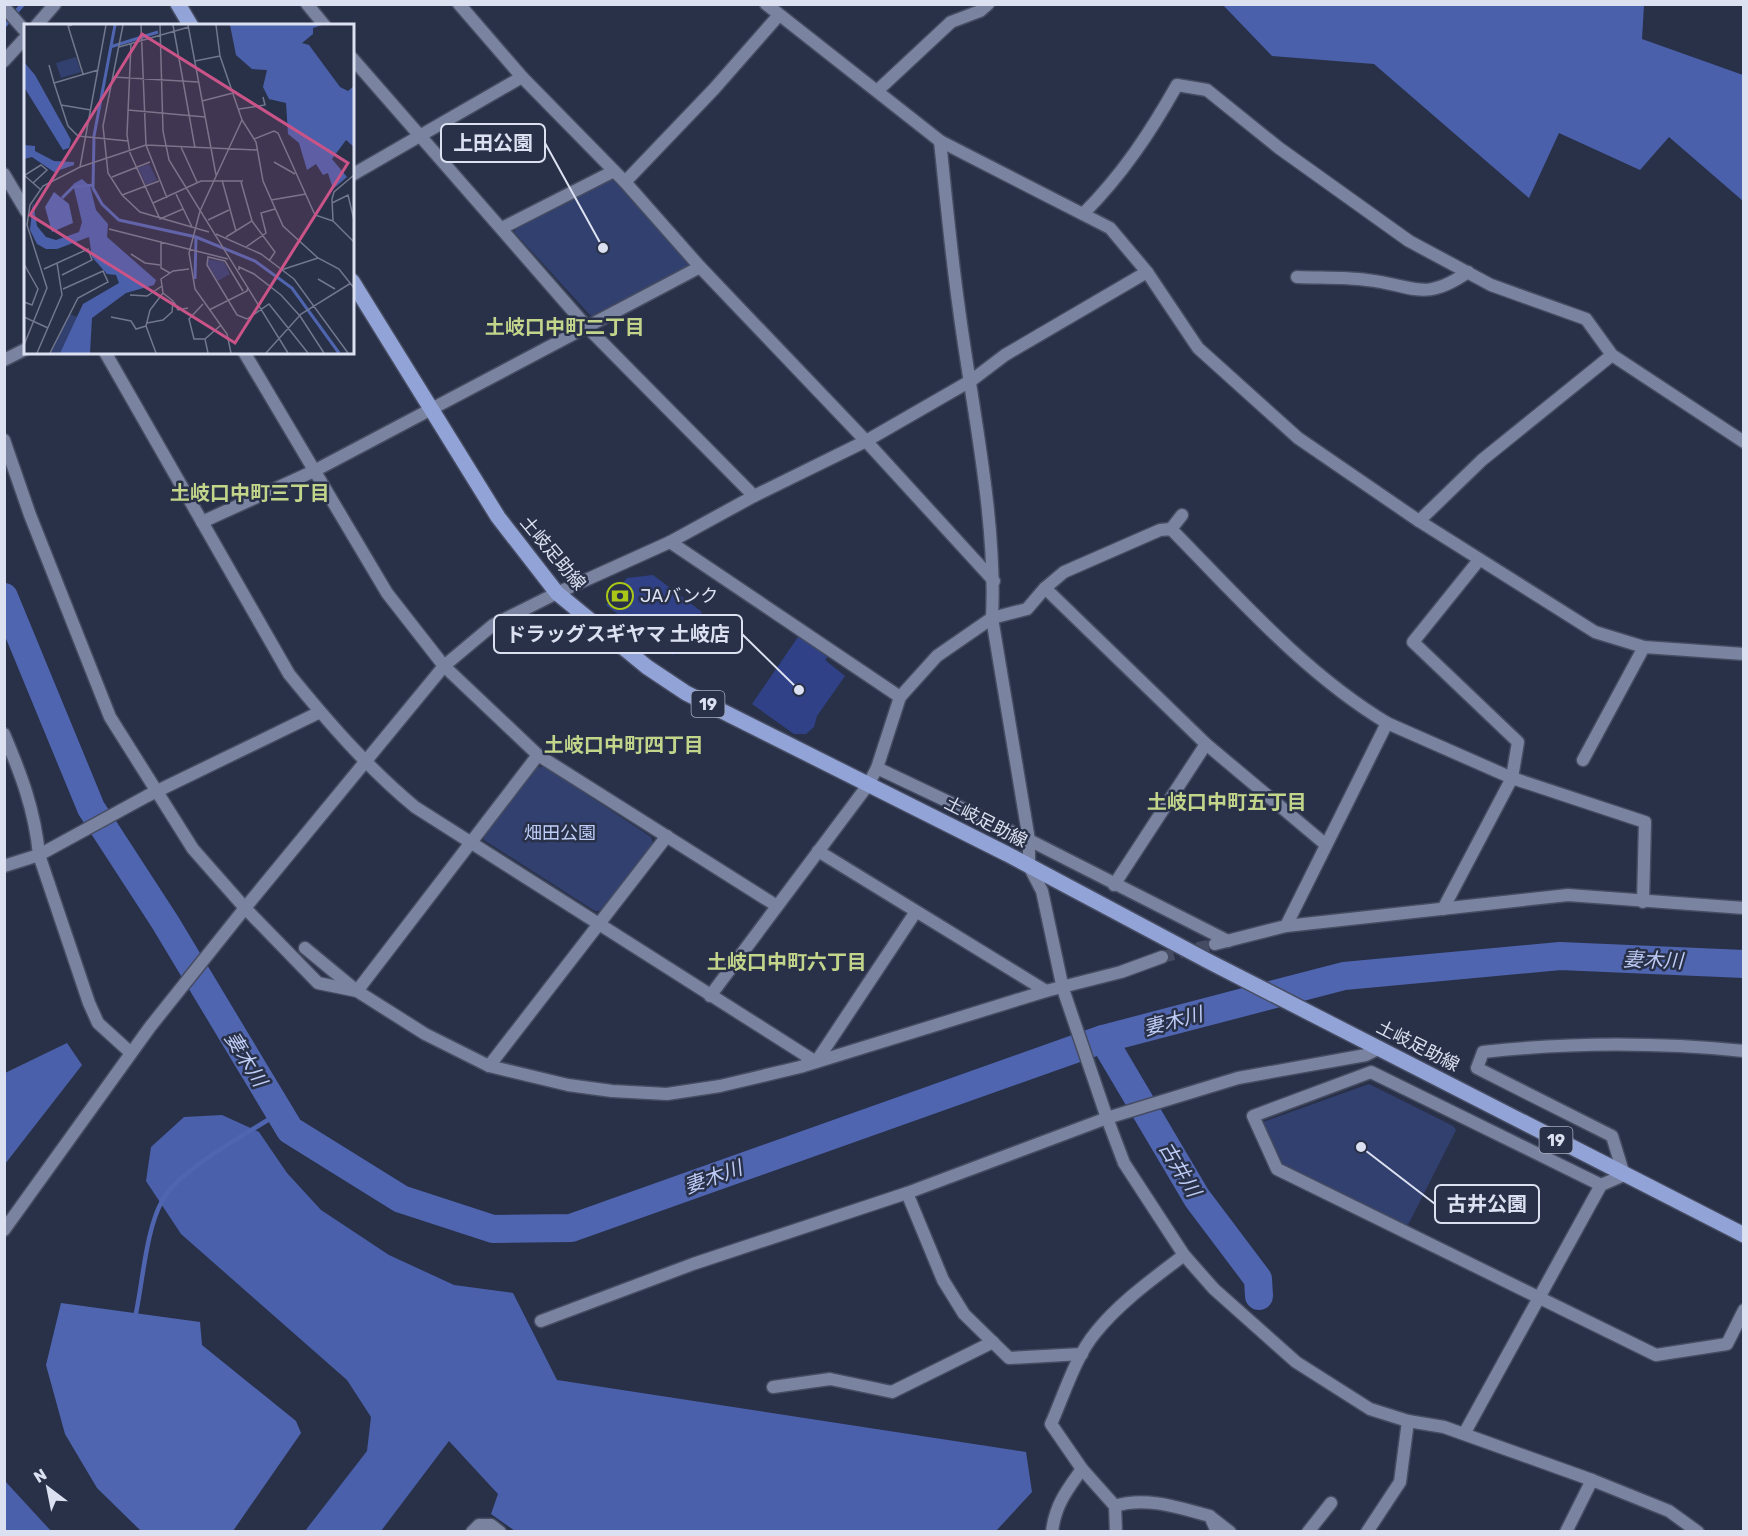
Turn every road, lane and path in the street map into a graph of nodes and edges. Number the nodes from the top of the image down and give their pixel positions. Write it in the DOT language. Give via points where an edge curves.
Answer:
graph roads {
  1 [pos="55,4"];
  2 [pos="178,4"];
  3 [pos="307,4"];
  4 [pos="459,4"];
  5 [pos="766,4"];
  6 [pos="988,4"];
  7 [pos="4,7"];
  8 [pos="778,15"];
  9 [pos="38,24"];
  10 [pos="190,24"];
  11 [pos="323,24"];
  12 [pos="24,30"];
  13 [pos="24,39"];
  14 [pos="354,60"];
  15 [pos="4,61"];
  16 [pos="522,77"];
  17 [pos="877,91"];
  18 [pos="420,137"];
  19 [pos="940,141"];
  20 [pos="614,171"];
  21 [pos="4,174"];
  22 [pos="354,175"];
  23 [pos="625,182"];
  24 [pos="24,209"];
  25 [pos="1083,213"];
  26 [pos="502,228"];
  27 [pos="700,267"];
  28 [pos="1147,272"];
  29 [pos="1468,272"];
  30 [pos="1298,277"];
  31 [pos="354,284"];
  32 [pos="586,326"];
  33 [pos="24,351"];
  34 [pos="106,354"];
  35 [pos="245,354"];
  36 [pos="1612,355"];
  37 [pos="4,360"];
  38 [pos="972,380"];
  39 [pos="432,410"];
  40 [pos="4,440"];
  41 [pos="866,441"];
  42 [pos="1743,442"];
  43 [pos="314,471"];
  44 [pos="754,496"];
  45 [pos="1182,515"];
  46 [pos="1419,521"];
  47 [pos="202,522"];
  48 [pos="1171,529"];
  49 [pos="670,542"];
  50 [pos="1479,560"];
  51 [pos="994,581"];
  52 [pos="1045,588"];
  53 [pos="557,593"];
  54 [pos="992,618"];
  55 [pos="1644,647"];
  56 [pos="1743,654"];
  57 [pos="444,666"];
  58 [pos="900,697"];
  59 [pos="320,712"];
  60 [pos="1387,723"];
  61 [pos="4,734"];
  62 [pos="1206,744"];
  63 [pos="538,755"];
  64 [pos="1583,760"];
  65 [pos="366,762"];
  66 [pos="877,768"];
  67 [pos="1512,778"];
  68 [pos="868,784"];
  69 [pos="152,794"];
  70 [pos="666,836"];
  71 [pos="1029,840"];
  72 [pos="472,843"];
  73 [pos="1325,844"];
  74 [pos="818,851"];
  75 [pos="39,855"];
  76 [pos="4,866"];
  77 [pos="1029,866"];
  78 [pos="1114,885"];
  79 [pos="1643,902"];
  80 [pos="777,906"];
  81 [pos="245,908"];
  82 [pos="1743,908"];
  83 [pos="1443,909"];
  84 [pos="915,913"];
  85 [pos="600,923"];
  86 [pos="1286,926"];
  87 [pos="305,948"];
  88 [pos="1162,957"];
  89 [pos="1063,989"];
  90 [pos="357,991"];
  91 [pos="1046,991"];
  92 [pos="710,996"];
  93 [pos="1376,1046"];
  94 [pos="1743,1051"];
  95 [pos="130,1053"];
  96 [pos="816,1062"];
  97 [pos="489,1066"];
  98 [pos="1105,1112"];
  99 [pos="1623,1175"];
  100 [pos="1601,1185"];
  101 [pos="907,1193"];
  102 [pos="4,1230"];
  103 [pos="1743,1235"];
  104 [pos="1184,1255"];
  105 [pos="1539,1299"];
  106 [pos="1743,1311"];
  107 [pos="541,1321"];
  108 [pos="993,1342"];
  109 [pos="1082,1354"];
  110 [pos="773,1387"];
  111 [pos="1408,1421"];
  112 [pos="1464,1434"];
  113 [pos="1083,1469"];
  114 [pos="1592,1480"];
  115 [pos="1331,1503"];
  116 [pos="1115,1506"];
  117 [pos="1210,1516"];
  118 [pos="472,1532"];
  119 [pos="500,1532"];
  120 [pos="1052,1532"];
  121 [pos="1116,1532"];
  122 [pos="1217,1532"];
  123 [pos="1230,1532"];
  124 [pos="1308,1532"];
  125 [pos="1367,1532"];
  126 [pos="1566,1532"];
  127 [pos="1698,1532"];
  1 -- 9 [label="street"];
  2 -- 10 [label="main road"];
  3 -- 11 [label="street"];
  4 -- 16 [label="street"];
  5 -- 8 [label="street"];
  6 -- 17 [label="street" via="951,22"];
  7 -- 12 [label="street"];
  8 -- 17 [label="street"];
  8 -- 23 [label="street"];
  13 -- 15 [label="street"];
  14 -- 18 [label="street"];
  16 -- 18 [label="street"];
  16 -- 20 [label="street"];
  17 -- 19 [label="street"];
  18 -- 22 [label="street"];
  18 -- 26 [label="street"];
  19 -- 25 [label="street"];
  19 -- 38 [label="street" via="959,310"];
  20 -- 23 [label="street"];
  20 -- 26 [label="street"];
  21 -- 24 [label="street"];
  23 -- 27 [label="street"];
  25 -- 28 [label="street" via="1110,228"];
  25 -- 29 [label="street" via="1111,186 1145,140 1177,85 1207,90 1358,206 1409,241"];
  26 -- 32 [label="street"];
  27 -- 32 [label="street"];
  27 -- 41 [label="street"];
  28 -- 38 [label="street" via="1005,355"];
  28 -- 46 [label="street" via="1198,348 1298,438"];
  29 -- 30 [label="street" via="1451,284 1419,292 1368,280"];
  29 -- 36 [label="street" via="1491,285 1586,319"];
  31 -- 39 [label="main road, 土岐足助線 / 19"];
  32 -- 39 [label="street"];
  32 -- 44 [label="street"];
  33 -- 37 [label="street"];
  34 -- 47 [label="street"];
  35 -- 43 [label="street"];
  36 -- 42 [label="street"];
  36 -- 46 [label="street" via="1482,460"];
  38 -- 41 [label="street"];
  38 -- 51 [label="street"];
  39 -- 43 [label="street"];
  39 -- 53 [label="main road, 土岐足助線 / 19" via="498,516"];
  40 -- 69 [label="street" via="110,717"];
  41 -- 44 [label="street"];
  41 -- 51 [label="street"];
  43 -- 47 [label="street"];
  43 -- 57 [label="street" via="387,593"];
  44 -- 49 [label="street"];
  45 -- 48 [label="street"];
  46 -- 50 [label="street"];
  47 -- 59 [label="street" via="289,674"];
  48 -- 52 [label="street" via="1160,530 1064,572"];
  48 -- 60 [label="street" via="1279,637 1358,705"];
  49 -- 53 [label="street"];
  49 -- 58 [label="street"];
  50 -- 55 [label="street" via="1595,632"];
  50 -- 67 [label="street" via="1413,642 1518,742"];
  51 -- 54 [label="street"];
  52 -- 54 [label="street" via="1027,609"];
  52 -- 62 [label="street"];
  53 -- 57 [label="street" via="493,625"];
  53 -- 68 [label="main road, 土岐足助線 / 19" via="647,667 686,693"];
  54 -- 58 [label="street" via="937,656"];
  54 -- 71 [label="street"];
  55 -- 56 [label="street"];
  55 -- 64 [label="street"];
  57 -- 63 [label="street"];
  57 -- 65 [label="street"];
  58 -- 66 [label="street"];
  59 -- 65 [label="street"];
  59 -- 69 [label="street"];
  60 -- 67 [label="street"];
  60 -- 73 [label="street"];
  61 -- 75 [label="street" via="36,820"];
  62 -- 73 [label="street"];
  62 -- 78 [label="street"];
  63 -- 70 [label="street"];
  63 -- 72 [label="street"];
  65 -- 72 [label="street" via="416,807"];
  65 -- 81 [label="street"];
  66 -- 68 [label="street"];
  66 -- 71 [label="street"];
  67 -- 79 [label="street" via="1646,822"];
  67 -- 83 [label="street"];
  68 -- 74 [label="street"];
  68 -- 77 [label="main road, 土岐足助線 / 19"];
  69 -- 75 [label="street"];
  69 -- 81 [label="street"];
  70 -- 80 [label="street"];
  70 -- 85 [label="street"];
  71 -- 77 [label="street"];
  71 -- 78 [label="street"];
  72 -- 85 [label="street"];
  72 -- 90 [label="street"];
  73 -- 86 [label="street"];
  74 -- 80 [label="street"];
  74 -- 84 [label="street"];
  75 -- 76 [label="street"];
  75 -- 95 [label="street" via="93,1013 98,1023"];
  77 -- 89 [label="street" via="1042,891"];
  77 -- 93 [label="main road, 土岐足助線 / 19"];
  78 -- 86 [label="street" via="1221,942"];
  79 -- 82 [label="street"];
  79 -- 83 [label="street" via="1568,895"];
  80 -- 92 [label="street"];
  81 -- 90 [label="street" via="318,983"];
  81 -- 95 [label="street"];
  83 -- 86 [label="street"];
  84 -- 91 [label="street"];
  84 -- 96 [label="street"];
  85 -- 92 [label="street"];
  85 -- 97 [label="street"];
  87 -- 90 [label="street"];
  88 -- 89 [label="street"];
  89 -- 91 [label="street"];
  89 -- 98 [label="street"];
  90 -- 97 [label="street" via="425,1034"];
  91 -- 96 [label="street"];
  92 -- 96 [label="street"];
  93 -- 98 [label="street" via="1366,1055 1238,1078"];
  93 -- 99 [label="main road, 土岐足助線 / 19"];
  94 -- 99 [label="street" via="1667,1043 1604,1043 1483,1052 1477,1068 1612,1136"];
  95 -- 102 [label="street"];
  96 -- 97 [label="street" via="720,1086 667,1094 568,1085"];
  98 -- 101 [label="street"];
  98 -- 104 [label="street" via="1124,1163"];
  99 -- 100 [label="street"];
  99 -- 103 [label="main road, 土岐足助線 / 19"];
  100 -- 105 [label="street"];
  100 -- 105 [label="street" via="1371,1072 1253,1116 1277,1169"];
  101 -- 107 [label="street" via="693,1264"];
  101 -- 108 [label="street" via="943,1280 964,1314"];
  104 -- 109 [label="street" via="1131,1297 1095,1332"];
  104 -- 111 [label="street" via="1214,1289 1296,1362 1370,1409"];
  105 -- 106 [label="street" via="1656,1356 1727,1344"];
  105 -- 112 [label="street"];
  108 -- 109 [label="street" via="1009,1358"];
  108 -- 110 [label="street" via="892,1392 830,1379"];
  109 -- 113 [label="street" via="1051,1424"];
  111 -- 112 [label="street"];
  111 -- 125 [label="street" via="1400,1482"];
  112 -- 114 [label="street"];
  113 -- 116 [label="street"];
  113 -- 120 [label="street" via="1062,1496"];
  114 -- 126 [label="street"];
  114 -- 127 [label="street" via="1669,1511"];
  115 -- 124 [label="street"];
  116 -- 117 [label="street" via="1160,1503"];
  116 -- 121 [label="street"];
  117 -- 122 [label="street"];
  117 -- 123 [label="street"];
  118 -- 119 [label="street" via="479,1525 491,1525"];
}
